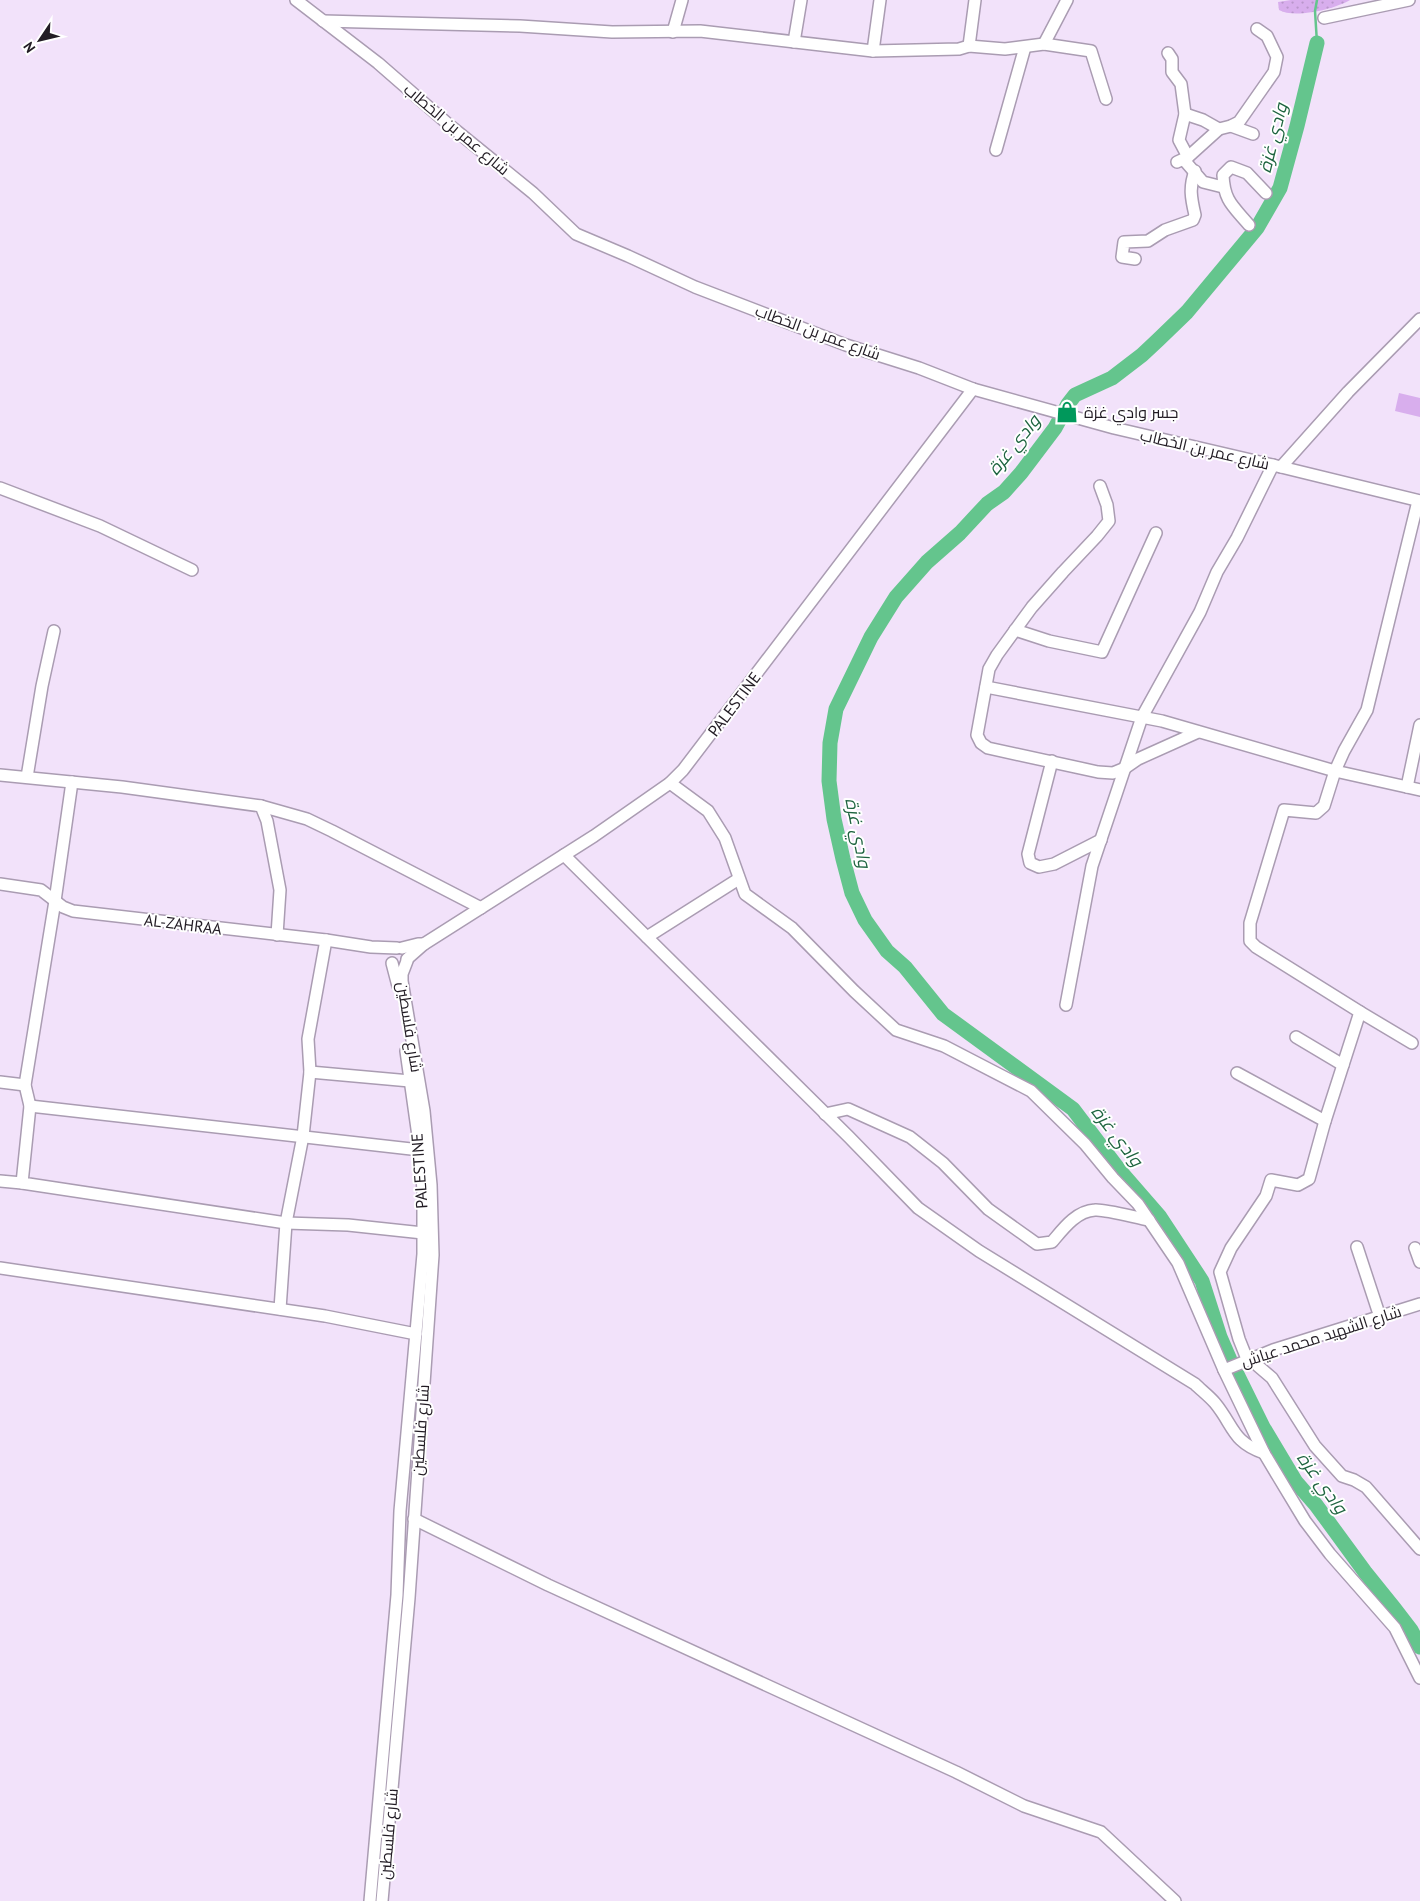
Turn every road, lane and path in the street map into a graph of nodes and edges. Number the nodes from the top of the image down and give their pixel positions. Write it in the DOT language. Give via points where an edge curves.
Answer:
graph roads {
  1 [pos="296,0"];
  2 [pos="682,0"];
  3 [pos="801,0"];
  4 [pos="880,0"];
  5 [pos="975,0"];
  6 [pos="1067,0"];
  7 [pos="1409,0"];
  8 [pos="1324,18"];
  9 [pos="323,21"];
  10 [pos="1257,29"];
  11 [pos="672,32"];
  12 [pos="794,42"];
  13 [pos="1044,44"];
  14 [pos="969,46"];
  15 [pos="1025,46"];
  16 [pos="873,51"];
  17 [pos="1168,53"];
  18 [pos="1106,99"];
  19 [pos="1185,114"];
  20 [pos="1231,126"];
  21 [pos="1219,129"];
  22 [pos="1253,134"];
  23 [pos="996,150"];
  24 [pos="1183,160"];
  25 [pos="1195,171"];
  26 [pos="1223,187"];
  27 [pos="1266,193"];
  28 [pos="1249,225"];
  29 [pos="1135,260"];
  30 [pos="1420,319"];
  31 [pos="1415,330"];
  32 [pos="973,389"];
  33 [pos="1277,466"];
  34 [pos="1100,486"];
  35 [pos="0,488"];
  36 [pos="1419,501"];
  37 [pos="1156,533"];
  38 [pos="192,570"];
  39 [pos="1015,630"];
  40 [pos="54,631"];
  41 [pos="986,687"];
  42 [pos="1142,717"];
  43 [pos="1420,724"];
  44 [pos="1198,732"];
  45 [pos="1052,761"];
  46 [pos="1125,768"];
  47 [pos="1335,772"];
  48 [pos="0,775"];
  49 [pos="27,777"];
  50 [pos="72,782"];
  51 [pos="670,783"];
  52 [pos="1407,788"];
  53 [pos="1420,790"];
  54 [pos="261,806"];
  55 [pos="1101,840"];
  56 [pos="564,855"];
  57 [pos="737,880"];
  58 [pos="0,884"];
  59 [pos="55,901"];
  60 [pos="481,908"];
  61 [pos="277,936"];
  62 [pos="647,937"];
  63 [pos="326,940"];
  64 [pos="372,947"];
  65 [pos="403,954"];
  66 [pos="391,961"];
  67 [pos="1066,1005"];
  68 [pos="1360,1012"];
  69 [pos="1296,1037"];
  70 [pos="1412,1043"];
  71 [pos="1343,1064"];
  72 [pos="310,1072"];
  73 [pos="1237,1074"];
  74 [pos="410,1080"];
  75 [pos="0,1082"];
  76 [pos="26,1085"];
  77 [pos="30,1106"];
  78 [pos="825,1114"];
  79 [pos="1325,1121"];
  80 [pos="303,1136"];
  81 [pos="420,1150"];
  82 [pos="0,1181"];
  83 [pos="22,1183"];
  84 [pos="1149,1220"];
  85 [pos="286,1223"];
  86 [pos="423,1233"];
  87 [pos="1357,1247"];
  88 [pos="1415,1248"];
  89 [pos="1420,1262"];
  90 [pos="0,1268"];
  91 [pos="1420,1304"];
  92 [pos="280,1309"];
  93 [pos="1380,1316"];
  94 [pos="416,1334"];
  95 [pos="1238,1363"];
  96 [pos="412,1380"];
  97 [pos="1264,1453"];
  98 [pos="414,1519"];
  99 [pos="1420,1549"];
  100 [pos="1420,1678"];
  101 [pos="370,1901"];
  102 [pos="382,1901"];
  103 [pos="1175,1901"];
  1 -- 9 [label="street, شارع عمر بن الخطاب"];
  2 -- 11 [label="street"];
  3 -- 12 [label="street"];
  4 -- 16 [label="street"];
  5 -- 14 [label="street"];
  6 -- 13 [label="street"];
  7 -- 8 [label="street"];
  9 -- 11 [label="street"];
  9 -- 32 [label="street, شارع عمر بن الخطاب" via="360,48 533,193 576,234 695,287"];
  10 -- 20 [label="street" via="1267,36 1274,48 1277,57 1274,72 1239,122"];
  11 -- 12 [label="street"];
  12 -- 16 [label="street"];
  13 -- 15 [label="street"];
  13 -- 18 [label="street" via="1091,51"];
  14 -- 15 [label="street" via="1005,49"];
  14 -- 16 [label="street" via="960,49"];
  15 -- 23 [label="street"];
  17 -- 19 [label="street" via="1172,59 1172,72 1181,84"];
  19 -- 21 [label="street"];
  19 -- 24 [label="street" via="1179,140"];
  20 -- 21 [label="street"];
  20 -- 22 [label="street"];
  21 -- 24 [label="street"];
  24 -- 25 [label="street"];
  25 -- 26 [label="street" via="1203,182"];
  25 -- 29 [label="street" via="1190,184 1193,220 1165,230 1148,241 1124,242 1122,257"];
  26 -- 27 [label="street" via="1223,175 1231,167 1247,173"];
  26 -- 28 [label="street" via="1226,199"];
  30 -- 31 [label="street"];
  31 -- 33 [label="street" via="1348,392"];
  32 -- 33 [label="street, شارع عمر بن الخطاب" via="1114,428"];
  32 -- 51 [label="street, PALESTINE"];
  33 -- 36 [label="street, شارع عمر بن الخطاب"];
  33 -- 42 [label="street" via="1217,572 1200,612"];
  34 -- 39 [label="street" via="1109,520"];
  35 -- 38 [label="street" via="100,526"];
  36 -- 47 [label="street" via="1367,710"];
  37 -- 39 [label="street" via="1102,652 1048,641"];
  39 -- 41 [label="street" via="989,669"];
  40 -- 49 [label="street"];
  41 -- 42 [label="street"];
  41 -- 45 [label="street" via="977,735 982,743 988,748"];
  42 -- 44 [label="street"];
  42 -- 46 [label="street"];
  43 -- 52 [label="street"];
  44 -- 46 [label="street"];
  44 -- 47 [label="street"];
  45 -- 46 [label="street" via="1098,772 1113,773"];
  45 -- 55 [label="street" via="1028,854 1030,863 1038,867 1054,864"];
  46 -- 55 [label="street"];
  47 -- 52 [label="street"];
  47 -- 68 [label="street" via="1324,806 1316,813 1284,810 1250,923 1250,941"];
  48 -- 49 [label="street"];
  49 -- 50 [label="street"];
  50 -- 54 [label="street"];
  50 -- 59 [label="street"];
  51 -- 56 [label="street, PALESTINE"];
  51 -- 84 [label="street" via="708,811 725,838 744,894 792,928 896,1030 944,1046 1031,1091 1086,1144"];
  52 -- 53 [label="street"];
  54 -- 60 [label="street" via="323,827"];
  54 -- 61 [label="street" via="267,821 280,890"];
  55 -- 67 [label="street" via="1092,866"];
  56 -- 60 [label="street, PALESTINE"];
  56 -- 62 [label="street"];
  57 -- 62 [label="street"];
  58 -- 59 [label="street, AL-ZAHRAA" via="41,890"];
  59 -- 61 [label="street, AL-ZAHRAA" via="73,911"];
  59 -- 76 [label="street"];
  60 -- 65 [label="street, PALESTINE"];
  61 -- 63 [label="street, AL-ZAHRAA"];
  62 -- 78 [label="street"];
  63 -- 64 [label="street, AL-ZAHRAA"];
  63 -- 72 [label="street" via="308,1039"];
  64 -- 65 [label="street, AL-ZAHRAA"];
  64 -- 66 [label="street, AL-ZAHRAA"];
  65 -- 66 [label="street" via="400,965"];
  65 -- 98 [label="street, شارع فلسطين" via="402,981 424,1111 433,1255"];
  66 -- 74 [label="street, PALESTINE" via="398,983"];
  68 -- 70 [label="street"];
  68 -- 71 [label="street"];
  69 -- 71 [label="street"];
  71 -- 79 [label="street"];
  72 -- 74 [label="street"];
  72 -- 80 [label="street"];
  73 -- 79 [label="street"];
  74 -- 81 [label="street, PALESTINE"];
  75 -- 76 [label="street"];
  76 -- 77 [label="street"];
  77 -- 80 [label="street"];
  77 -- 83 [label="street"];
  78 -- 84 [label="street" via="848,1109 910,1136 943,1163 988,1209 1037,1244 1052,1242 1081,1214 1095,1210"];
  78 -- 97 [label="street" via="926,1214 980,1252 1195,1384 1215,1404 1244,1444"];
  79 -- 95 [label="street" via="1309,1179 1298,1185 1271,1180 1266,1196 1230,1248 1220,1272 1239,1339"];
  80 -- 81 [label="street"];
  80 -- 85 [label="street"];
  81 -- 86 [label="street, PALESTINE"];
  82 -- 83 [label="street"];
  83 -- 85 [label="street"];
  84 -- 95 [label="street"];
  85 -- 86 [label="street" via="348,1225"];
  85 -- 92 [label="street"];
  86 -- 94 [label="street, PALESTINE"];
  87 -- 93 [label="street"];
  88 -- 89 [label="street"];
  90 -- 92 [label="street"];
  91 -- 93 [label="street, شارع الشهيد محمد عياش"];
  92 -- 94 [label="street"];
  93 -- 95 [label="street, شارع الشهيد محمد عياش"];
  94 -- 96 [label="street, PALESTINE"];
  95 -- 97 [label="street"];
  95 -- 99 [label="street" via="1258,1366 1272,1378 1315,1446 1342,1476 1366,1488"];
  96 -- 101 [label="street, شارع فلسطين"];
  97 -- 100 [label="street" via="1305,1521 1395,1628"];
  98 -- 102 [label="street, شارع فلسطين"];
  98 -- 103 [label="street" via="548,1585 1024,1806 1101,1832"];
}
